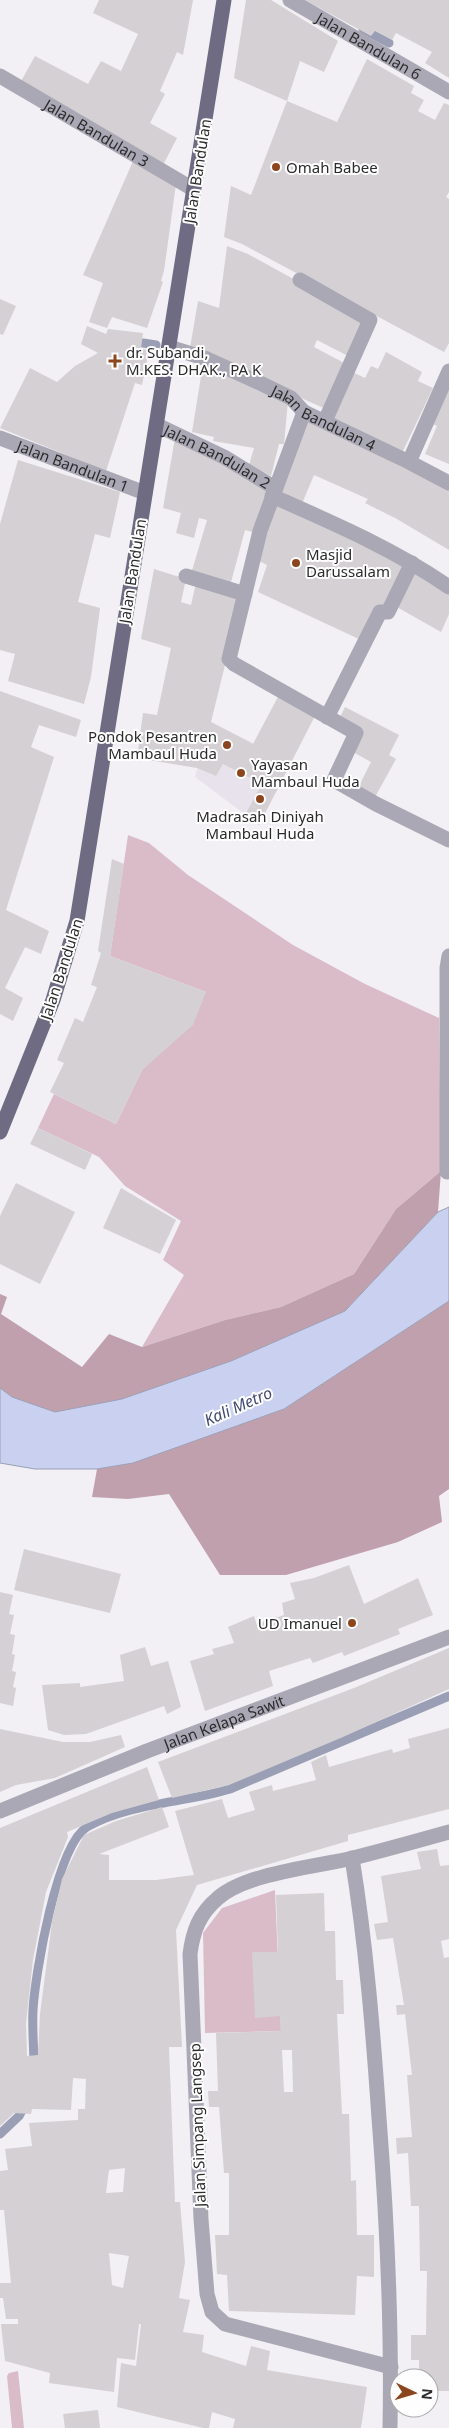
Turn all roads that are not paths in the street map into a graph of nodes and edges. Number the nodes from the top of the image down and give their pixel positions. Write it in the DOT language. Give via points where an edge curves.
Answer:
graph roads {
  1 [pos="224,0"];
  2 [pos="290,0"];
  3 [pos="0,76"];
  4 [pos="449,92"];
  5 [pos="193,189"];
  6 [pos="300,280"];
  7 [pos="169,348"];
  8 [pos="449,371"];
  9 [pos="304,412"];
  10 [pos="325,421"];
  11 [pos="157,425"];
  12 [pos="0,438"];
  13 [pos="409,462"];
  14 [pos="449,483"];
  15 [pos="274,492"];
  16 [pos="145,493"];
  17 [pos="412,563"];
  18 [pos="186,576"];
  19 [pos="449,586"];
  20 [pos="245,594"];
  21 [pos="327,717"];
  22 [pos="449,840"];
  23 [pos="449,956"];
  24 [pos="448,1047"];
  25 [pos="0,1132"];
  26 [pos="447,1172"];
  27 [pos="449,1636"];
  28 [pos="0,1811"];
  29 [pos="449,1832"];
  30 [pos="352,1858"];
  31 [pos="392,2367"];
  32 [pos="390,2428"];
  1 -- 5 [label="main road, Jalan Bandulan"];
  2 -- 4 [label="street, Jalan Bandulan 6"];
  3 -- 5 [label="street, Jalan Bandulan 3"];
  5 -- 7 [label="main road, Jalan Bandulan"];
  6 -- 10 [label="street" via="370,320"];
  7 -- 9 [label="street, Jalan Bandulan 4" via="207,359 260,383 291,398"];
  7 -- 11 [label="main road, Jalan Bandulan"];
  8 -- 13 [label="street"];
  9 -- 10 [label="street, Jalan Bandulan 4"];
  9 -- 15 [label="street"];
  10 -- 13 [label="street, Jalan Bandulan 4"];
  11 -- 15 [label="street, Jalan Bandulan 2" via="224,457"];
  11 -- 16 [label="main road, Jalan Bandulan"];
  12 -- 16 [label="street, Jalan Bandulan 1"];
  13 -- 14 [label="street, Jalan Bandulan 4"];
  15 -- 17 [label="street, Jalan Bandulan 2"];
  15 -- 20 [label="street" via="260,531"];
  16 -- 25 [label="main road, Jalan Bandulan" via="77,921 53,1000"];
  17 -- 19 [label="street, Jalan Bandulan 2"];
  17 -- 21 [label="street" via="388,612 380,612"];
  18 -- 20 [label="street"];
  20 -- 21 [label="street" via="229,655 232,662"];
  21 -- 22 [label="street" via="356,733 334,780"];
  23 -- 24 [label="street"];
  24 -- 26 [label="street"];
  27 -- 28 [label="street, Jalan Kelapa Sawit" via="147,1751"];
  29 -- 30 [label="street, Jalan Simpang Langsep"];
  30 -- 31 [label="street" via="361,1914 375,2064 388,2236"];
  30 -- 31 [label="street, Jalan Simpang Langsep" via="268,1876 232,1888 204,1912 194,1930 190,1954 200,2219 207,2294 212,2312 218,2319 225,2324"];
  31 -- 32 [label="street"];
}
